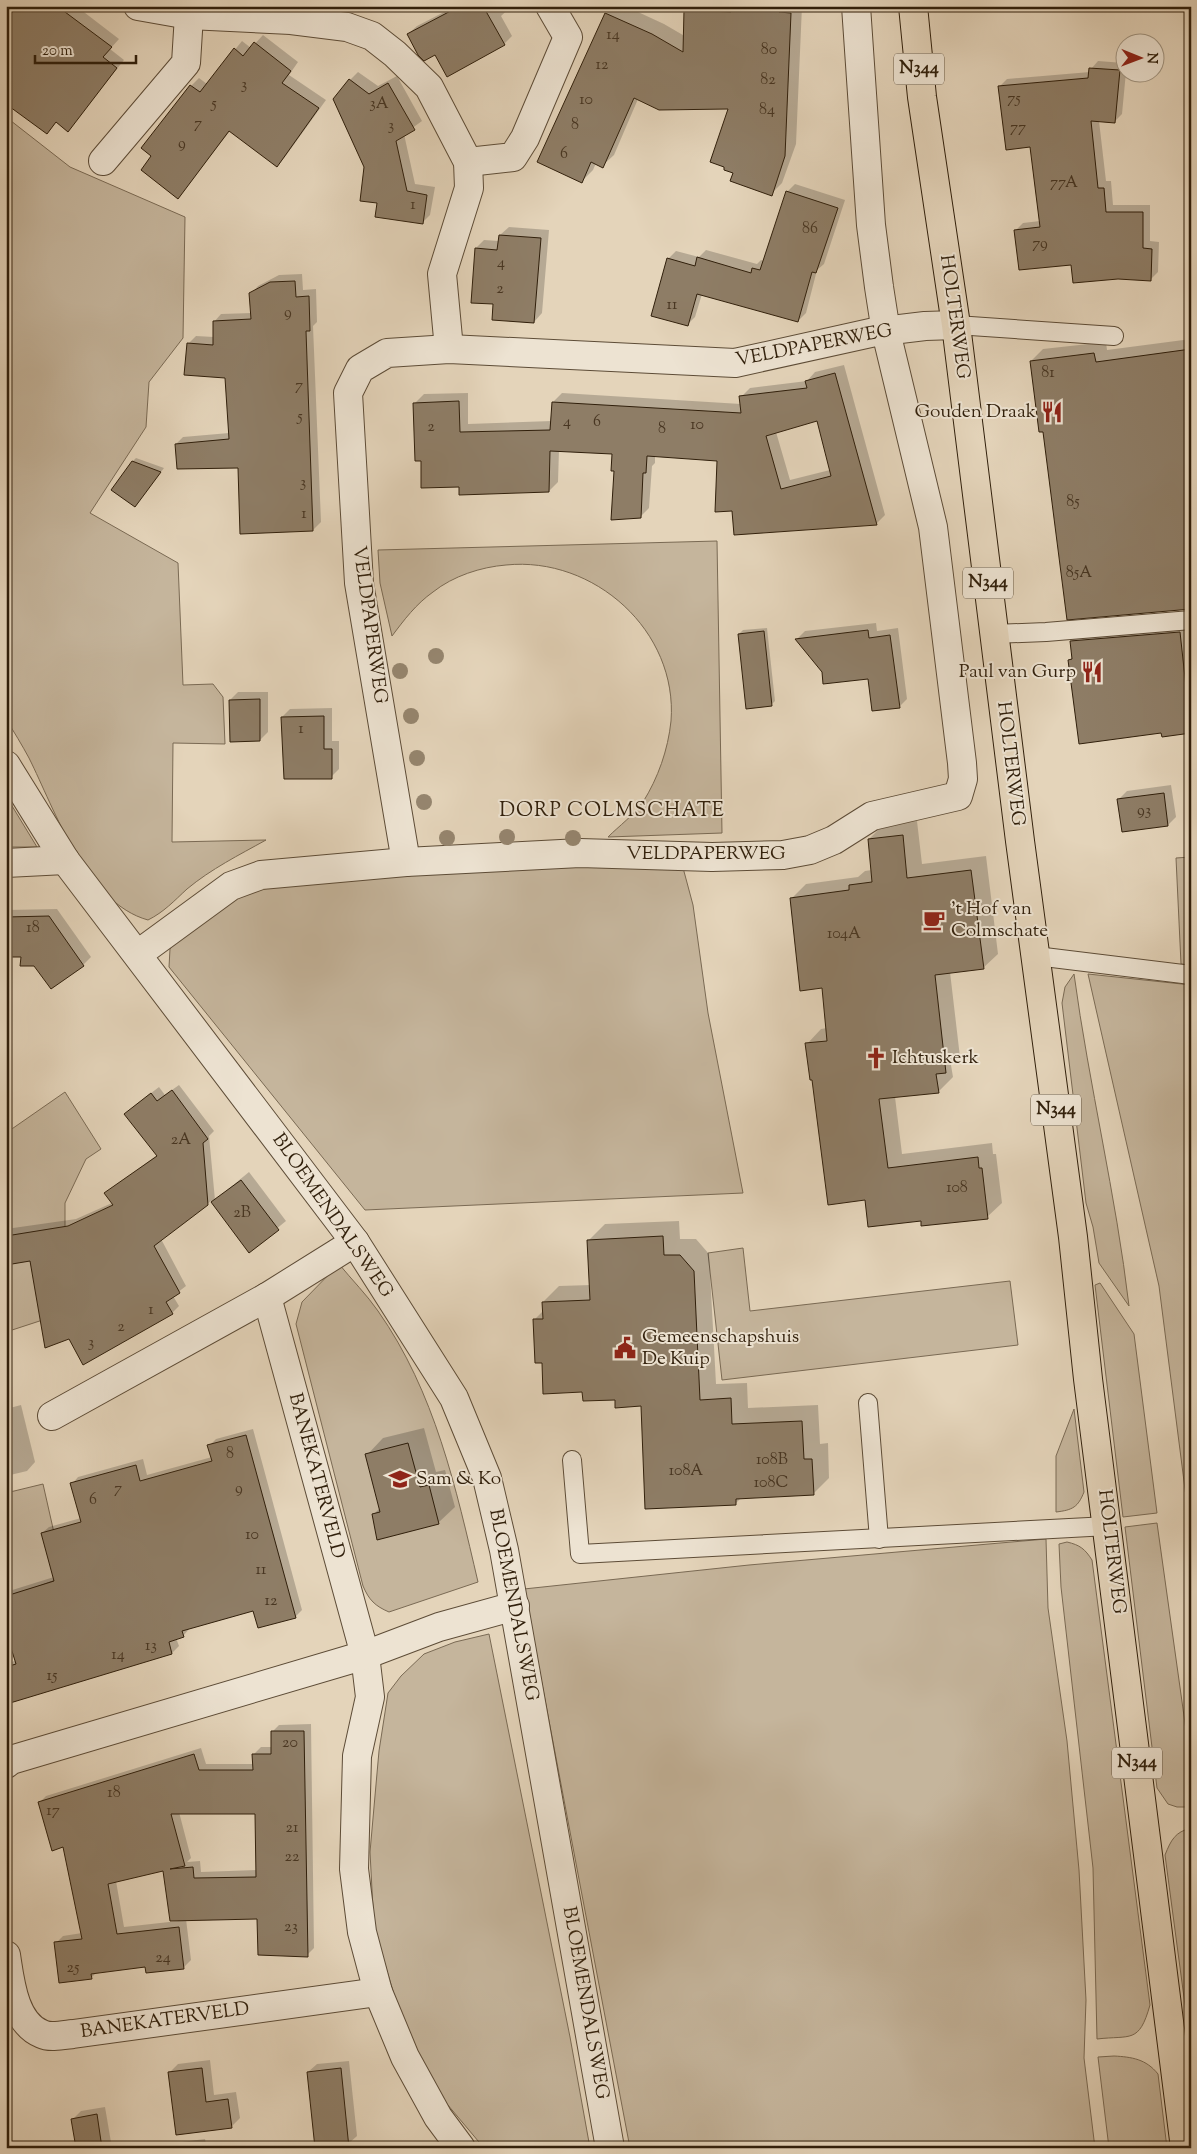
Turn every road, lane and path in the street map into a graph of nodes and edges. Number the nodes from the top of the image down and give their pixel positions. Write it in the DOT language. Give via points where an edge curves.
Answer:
graph roads {
  1 [pos="138,6"];
  2 [pos="550,6"];
  3 [pos="856,6"];
  4 [pos="913,6"];
  5 [pos="189,15"];
  6 [pos="103,161"];
  7 [pos="468,162"];
  8 [pos="956,325"];
  9 [pos="886,332"];
  10 [pos="1114,336"];
  11 [pos="449,349"];
  12 [pos="1191,620"];
  13 [pos="994,634"];
  14 [pos="6,764"];
  15 [pos="65,860"];
  16 [pos="406,862"];
  17 [pos="6,863"];
  18 [pos="138,954"];
  19 [pos="1036,956"];
  20 [pos="1191,975"];
  21 [pos="356,1242"];
  22 [pos="267,1297"];
  23 [pos="868,1403"];
  24 [pos="52,1416"];
  25 [pos="572,1460"];
  26 [pos="1108,1526"];
  27 [pos="879,1539"];
  28 [pos="516,1606"];
  29 [pos="365,1655"];
  30 [pos="6,1764"];
  31 [pos="6,1955"];
  32 [pos="378,1992"];
  33 [pos="453,2145"];
  34 [pos="610,2148"];
  35 [pos="1184,2148"];
  1 -- 5 [label="street"];
  2 -- 7 [label="street" via="568,37 525,138 513,157"];
  3 -- 9 [label="street" via="871,226"];
  4 -- 8 [label="main road, HOLTERWEG / N344" via="922,98"];
  5 -- 6 [label="street" via="186,63"];
  5 -- 7 [label="street" via="291,20 347,27 372,36 429,88"];
  7 -- 11 [label="street" via="469,188 442,274"];
  8 -- 9 [label="street, VELDPAPERWEG"];
  8 -- 10 [label="lane"];
  8 -- 13 [label="main road, HOLTERWEG / N344"];
  9 -- 11 [label="street, VELDPAPERWEG" via="735,363"];
  9 -- 16 [label="street, VELDPAPERWEG" via="933,527 962,763 963,779 958,796 872,816 834,840 810,850 783,855 712,857 580,853"];
  11 -- 16 [label="street, VELDPAPERWEG" via="387,354 360,369 348,393 359,583"];
  12 -- 13 [label="lane"];
  13 -- 19 [label="main road, HOLTERWEG / N344"];
  14 -- 15 [label="street, BLOEMENDALSWEG"];
  15 -- 17 [label="street"];
  15 -- 18 [label="street, BLOEMENDALSWEG"];
  16 -- 18 [label="street" via="260,875 231,886"];
  18 -- 21 [label="street, BLOEMENDALSWEG"];
  19 -- 20 [label="lane"];
  19 -- 26 [label="main road, HOLTERWEG / N344"];
  21 -- 22 [label="street"];
  21 -- 28 [label="street, BLOEMENDALSWEG" via="454,1398 487,1478"];
  22 -- 24 [label="street"];
  22 -- 29 [label="street, BANEKATERVELD"];
  23 -- 27 [label="lane"];
  25 -- 27 [label="lane" via="580,1554"];
  26 -- 27 [label="lane"];
  26 -- 35 [label="main road, HOLTERWEG / N344"];
  28 -- 29 [label="street" via="439,1627"];
  28 -- 34 [label="street, BLOEMENDALSWEG"];
  29 -- 30 [label="street"];
  29 -- 32 [label="street, BANEKATERVELD" via="370,1697 357,1756 354,1869 362,1932"];
  31 -- 32 [label="street, BANEKATERVELD" via="20,2012 27,2024 43,2035 73,2034"];
  32 -- 33 [label="street, BANEKATERVELD" via="404,2057"];
}
